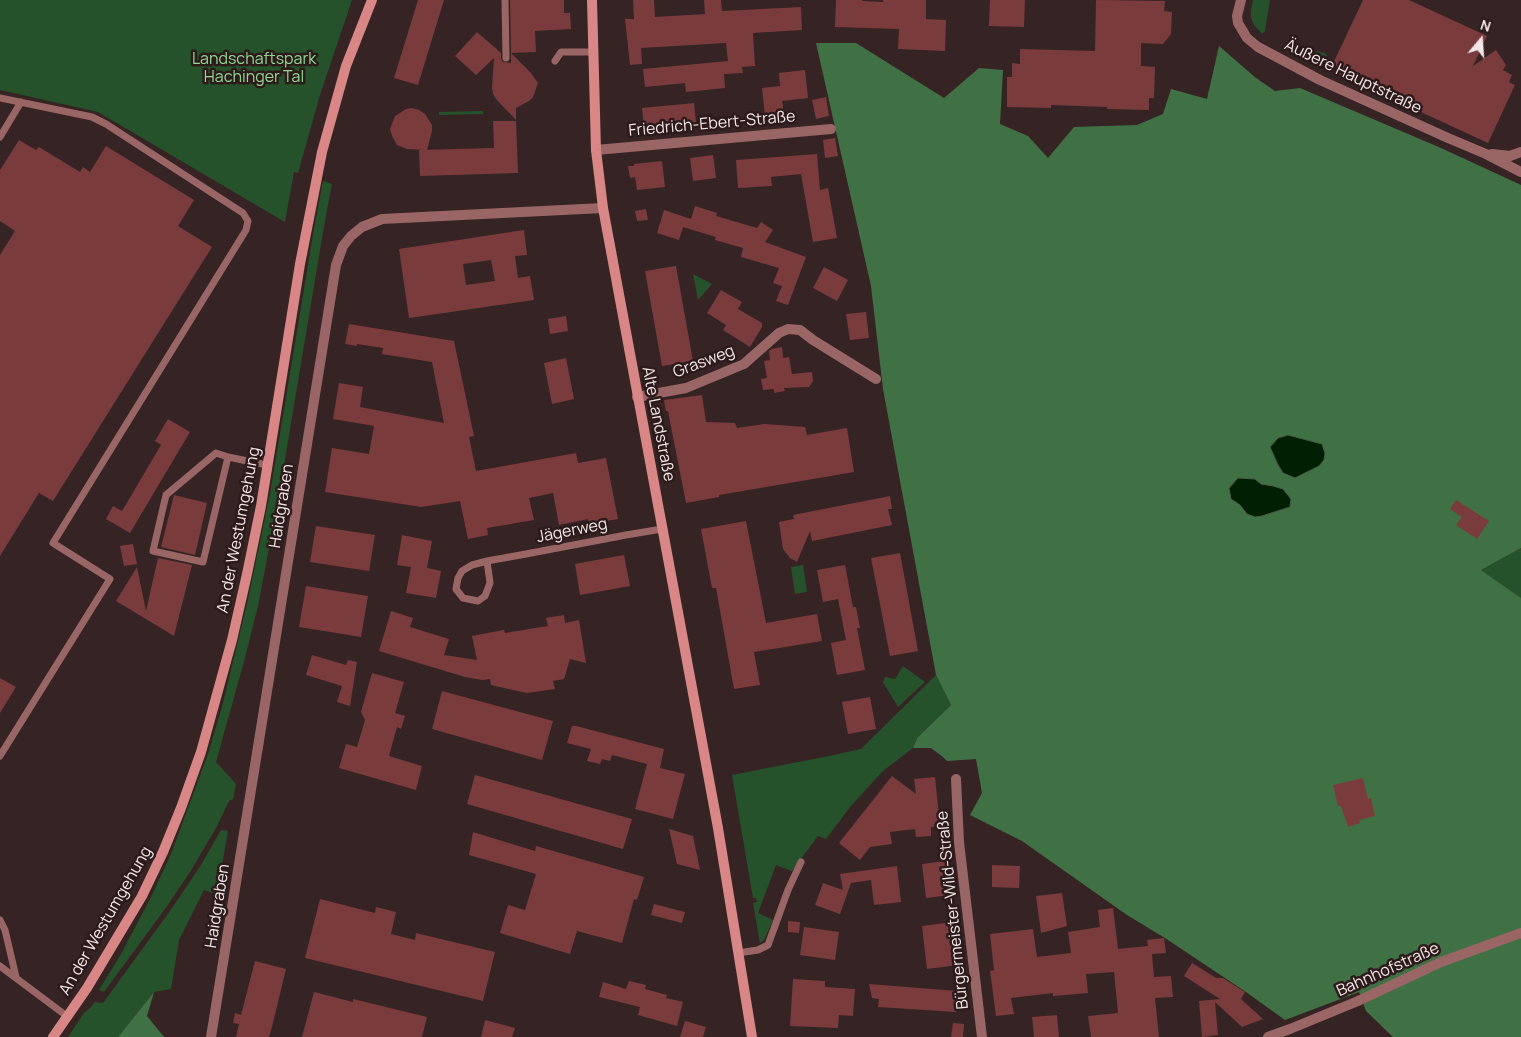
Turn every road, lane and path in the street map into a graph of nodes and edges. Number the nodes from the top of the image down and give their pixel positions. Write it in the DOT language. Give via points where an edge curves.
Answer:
graph roads {
  1 [pos="372,0"];
  2 [pos="505,0"];
  3 [pos="592,0"];
  4 [pos="1241,0"];
  5 [pos="594,52"];
  6 [pos="506,58"];
  7 [pos="555,61"];
  8 [pos="0,98"];
  9 [pos="20,102"];
  10 [pos="831,129"];
  11 [pos="0,137"];
  12 [pos="596,150"];
  13 [pos="1521,152"];
  14 [pos="1486,154"];
  15 [pos="1521,172"];
  16 [pos="602,208"];
  17 [pos="876,379"];
  18 [pos="637,397"];
  19 [pos="228,457"];
  20 [pos="267,465"];
  21 [pos="662,529"];
  22 [pos="487,561"];
  23 [pos="0,756"];
  24 [pos="956,779"];
  25 [pos="802,862"];
  26 [pos="0,920"];
  27 [pos="1521,933"];
  28 [pos="738,952"];
  29 [pos="0,966"];
  30 [pos="16,977"];
  31 [pos="68,1017"];
  32 [pos="53,1037"];
  33 [pos="211,1037"];
  34 [pos="752,1037"];
  35 [pos="982,1037"];
  36 [pos="1268,1037"];
  1 -- 20 [label="main road, An der Westumgehung" via="346,66 322,152"];
  2 -- 6 [label="lane"];
  3 -- 5 [label="main road, Alte Landstraße"];
  4 -- 14 [label="street, Äußere Hauptstraße" via="1238,24 1258,47 1320,80"];
  5 -- 7 [label="lane" via="561,52"];
  5 -- 12 [label="main road, Alte Landstraße"];
  8 -- 9 [label="lane"];
  9 -- 11 [label="lane"];
  9 -- 23 [label="lane" via="106,124 243,213 248,221 246,230 53,544 110,579"];
  10 -- 12 [label="street, Friedrich-Ebert-Straße"];
  12 -- 16 [label="main road, Alte Landstraße"];
  13 -- 14 [label="street, Äußere Hauptstraße" via="1510,156"];
  14 -- 15 [label="street, Äußere Hauptstraße"];
  16 -- 18 [label="main road, Alte Landstraße"];
  16 -- 33 [label="street, Haidgraben" via="382,219 362,227 344,246 336,265"];
  17 -- 18 [label="street, Grasweg" via="800,330 788,329 744,364 686,388"];
  18 -- 21 [label="main road, Alte Landstraße"];
  19 -- 19 [label="lane" via="216,453 166,495 153,551 203,562"];
  19 -- 20 [label="lane"];
  20 -- 31 [label="main road, An der Westumgehung" via="232,640 201,752 181,808 142,896"];
  21 -- 22 [label="lane, Jägerweg"];
  21 -- 28 [label="main road, Alte Landstraße"];
  22 -- 22 [label="lane, Jägerweg" via="472,564 462,571 456,589 463,598 478,601 485,596 490,583"];
  24 -- 35 [label="street, Bürgermeister-Wild-Straße" via="959,842"];
  25 -- 28 [label="lane" via="768,945 758,950"];
  26 -- 30 [label="lane"];
  27 -- 36 [label="street, Bahnhofstraße" via="1441,962 1358,1001"];
  28 -- 34 [label="main road, Alte Landstraße"];
  29 -- 30 [label="lane"];
  30 -- 31 [label="lane"];
  31 -- 32 [label="main road, An der Westumgehung"];
}
